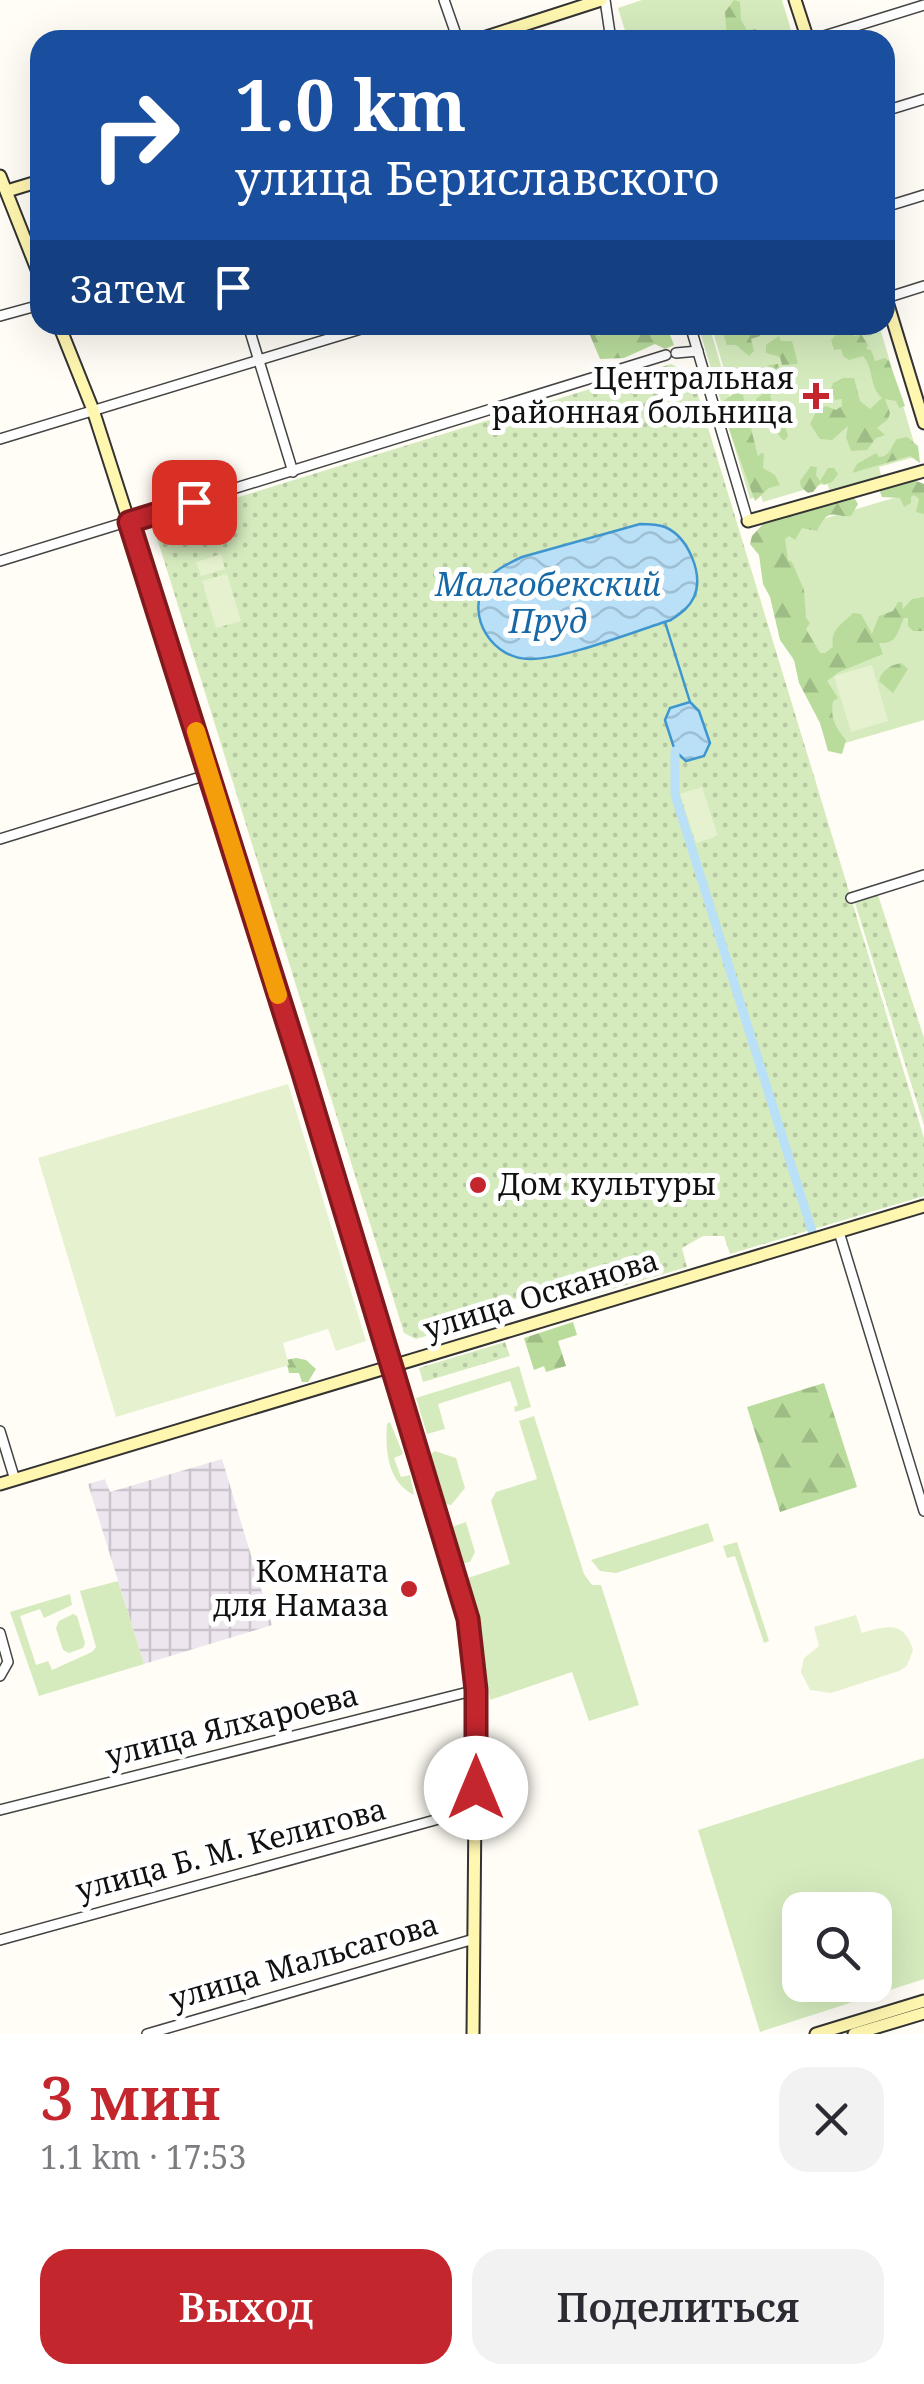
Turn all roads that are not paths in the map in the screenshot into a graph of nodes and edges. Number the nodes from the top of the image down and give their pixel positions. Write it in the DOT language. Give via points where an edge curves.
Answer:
graph roads {
  1 [pos="444,0"];
  2 [pos="603,0"];
  3 [pos="795,0"];
  4 [pos="924,5"];
  5 [pos="454,30"];
  6 [pos="508,30"];
  7 [pos="609,30"];
  8 [pos="806,30"];
  9 [pos="842,30"];
  10 [pos="924,99"];
  11 [pos="895,108"];
  12 [pos="0,176"];
  13 [pos="30,184"];
  14 [pos="3,192"];
  15 [pos="924,195"];
  16 [pos="895,204"];
  17 [pos="30,254"];
  18 [pos="924,286"];
  19 [pos="895,294"];
  20 [pos="30,308"];
  21 [pos="0,316"];
  22 [pos="895,321"];
  23 [pos="63,335"];
  24 [pos="251,335"];
  25 [pos="341,335"];
  26 [pos="693,335"];
  27 [pos="698,351"];
  28 [pos="258,360"];
  29 [pos="919,386"];
  30 [pos="93,410"];
  31 [pos="924,424"];
  32 [pos="0,439"];
  33 [pos="924,471"];
  34 [pos="293,472"];
  35 [pos="129,522"];
  36 [pos="748,522"];
  37 [pos="0,561"];
  38 [pos="210,774"];
  39 [pos="0,839"];
  40 [pos="924,874"];
  41 [pos="851,898"];
  42 [pos="924,1206"];
  43 [pos="838,1232"];
  44 [pos="392,1365"];
  45 [pos="0,1431"];
  46 [pos="15,1480"];
  47 [pos="0,1484"];
  48 [pos="924,1511"];
  49 [pos="0,1633"];
  50 [pos="0,1676"];
  51 [pos="476,1690"];
  52 [pos="475,1809"];
  53 [pos="0,1810"];
  54 [pos="474,1939"];
  55 [pos="0,1940"];
  56 [pos="924,2000"];
  57 [pos="924,2012"];
  58 [pos="147,2034"];
  59 [pos="474,2034"];
  60 [pos="816,2034"];
  61 [pos="854,2034"];
  1 -- 5 [label="street"];
  2 -- 6 [label="main road"];
  2 -- 7 [label="street"];
  3 -- 8 [label="main road"];
  4 -- 9 [label="street"];
  10 -- 11 [label="street"];
  12 -- 14 [label="main road"];
  13 -- 14 [label="main road"];
  14 -- 17 [label="main road"];
  15 -- 16 [label="street"];
  18 -- 19 [label="street"];
  20 -- 21 [label="street"];
  22 -- 29 [label="main road"];
  23 -- 30 [label="main road"];
  24 -- 28 [label="street"];
  25 -- 28 [label="street"];
  26 -- 27 [label="street"];
  27 -- 34 [label="street"];
  27 -- 36 [label="street"];
  28 -- 30 [label="street"];
  28 -- 34 [label="street"];
  29 -- 31 [label="main road"];
  30 -- 32 [label="street"];
  30 -- 35 [label="main road"];
  33 -- 36 [label="main road"];
  34 -- 35 [label="street"];
  35 -- 37 [label="street"];
  35 -- 38 [label="main road"];
  38 -- 39 [label="street"];
  38 -- 44 [label="main road"];
  40 -- 41 [label="street"];
  42 -- 43 [label="main road, улица Осканова"];
  43 -- 44 [label="main road, улица Осканова"];
  43 -- 48 [label="street"];
  44 -- 46 [label="main road, улица Осканова"];
  44 -- 51 [label="main road" via="468,1619"];
  45 -- 46 [label="street"];
  46 -- 47 [label="main road, улица Осканова"];
  49 -- 50 [label="street" via="8,1662"];
  51 -- 52 [label="main road"];
  51 -- 53 [label="street, улица Ялхароева"];
  52 -- 54 [label="main road"];
  52 -- 55 [label="street, улица Б. М. Келигова"];
  54 -- 58 [label="street, улица Мальсагова"];
  54 -- 59 [label="main road"];
  56 -- 60 [label="main road"];
  57 -- 61 [label="main road"];
}
